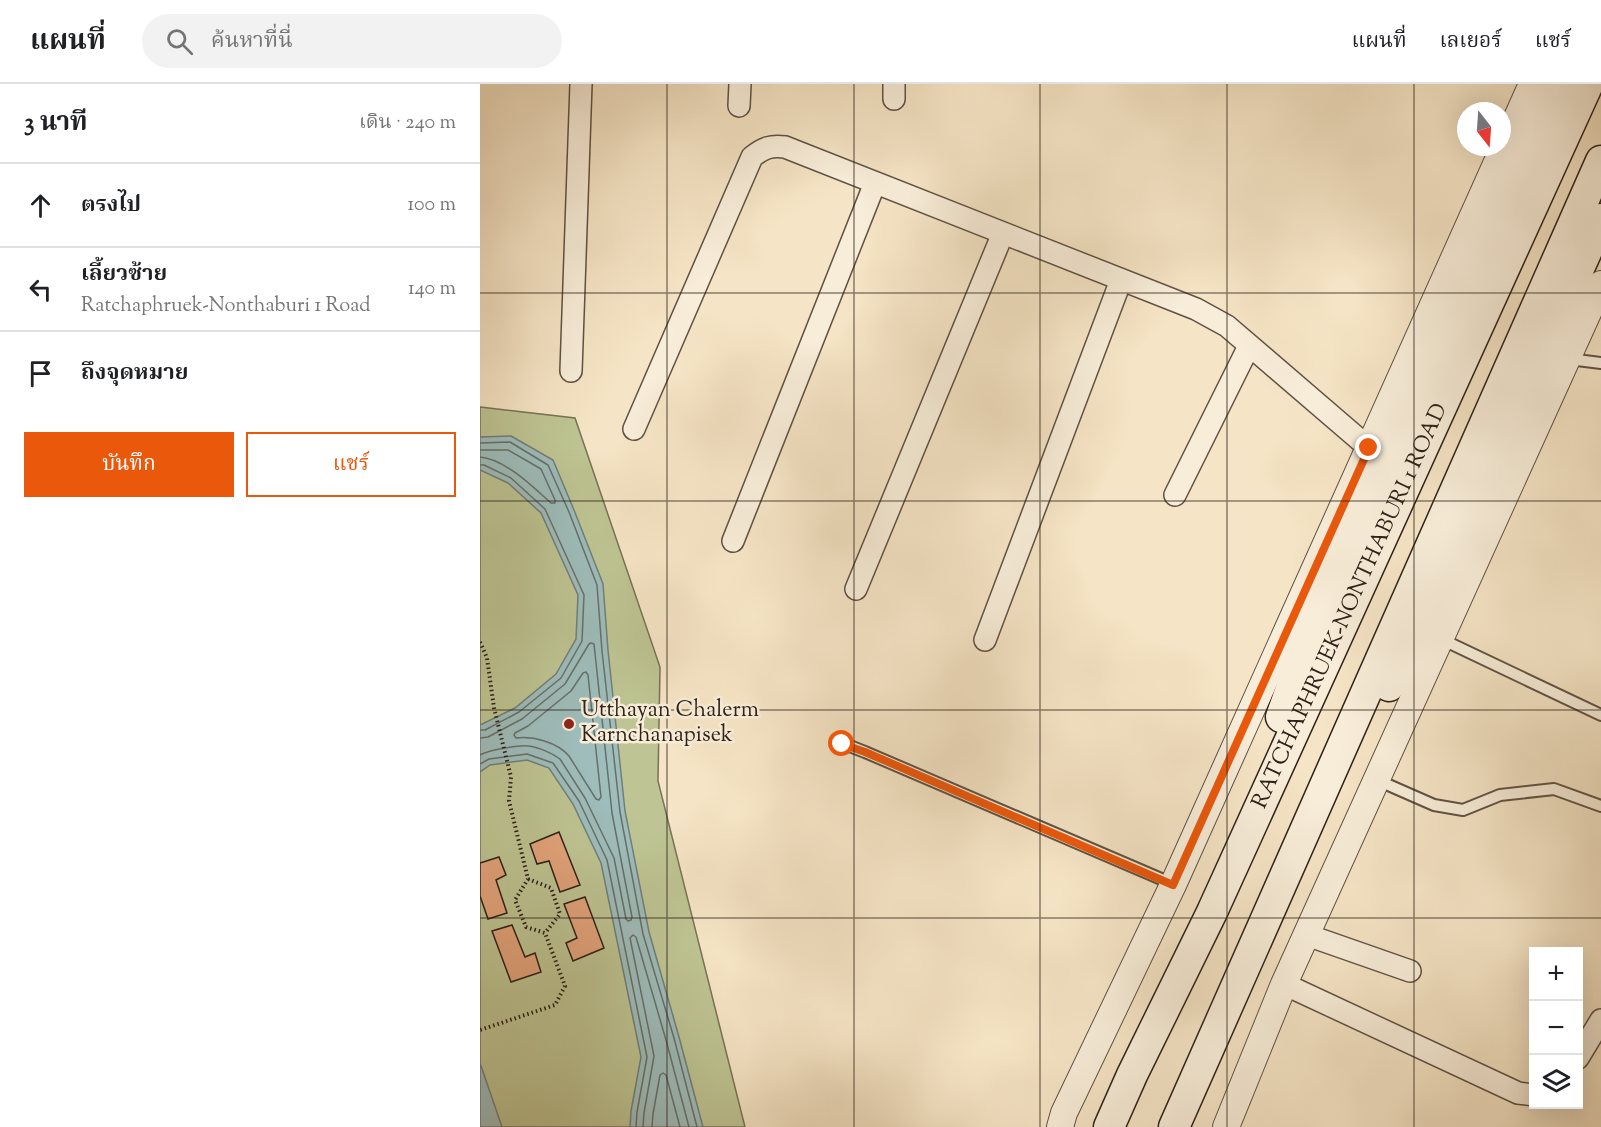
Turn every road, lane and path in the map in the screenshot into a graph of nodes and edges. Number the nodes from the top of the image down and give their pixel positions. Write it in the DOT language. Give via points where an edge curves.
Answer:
graph roads {
  1 [pos="581,84"];
  2 [pos="740,84"];
  3 [pos="1532,84"];
  4 [pos="1558,84"];
  5 [pos="1588,84"];
  6 [pos="739,106"];
  7 [pos="1601,161"];
  8 [pos="875,183"];
  9 [pos="1601,219"];
  10 [pos="1003,233"];
  11 [pos="1121,280"];
  12 [pos="1601,284"];
  13 [pos="1249,346"];
  14 [pos="1568,358"];
  15 [pos="1601,363"];
  16 [pos="571,371"];
  17 [pos="634,429"];
  18 [pos="1369,448"];
  19 [pos="1175,495"];
  20 [pos="733,541"];
  21 [pos="856,589"];
  22 [pos="1441,639"];
  23 [pos="985,640"];
  24 [pos="480,642"];
  25 [pos="1601,715"];
  26 [pos="842,744"];
  27 [pos="1377,780"];
  28 [pos="1601,806"];
  29 [pos="528,879"];
  30 [pos="1173,885"];
  31 [pos="1212,912"];
  32 [pos="1261,930"];
  33 [pos="545,933"];
  34 [pos="1306,935"];
  35 [pos="1410,971"];
  36 [pos="1284,984"];
  37 [pos="1601,1020"];
  38 [pos="482,1029"];
  39 [pos="1580,1055"];
  40 [pos="1529,1094"];
  41 [pos="1060,1122"];
  42 [pos="1109,1127"];
  43 [pos="1174,1127"];
  44 [pos="1226,1127"];
  1 -- 16 [label="street"];
  2 -- 6 [label="street"];
  3 -- 18 [label="street"];
  4 -- 31 [label="main road" via="1309,639"];
  5 -- 31 [label="main road, RATCHAPHRUEK-NONTHABURI 1 ROAD"];
  7 -- 32 [label="main road"];
  8 -- 10 [label="street"];
  8 -- 17 [label="street" via="785,147 763,148 752,157"];
  8 -- 20 [label="street"];
  9 -- 32 [label="main road" via="1411,645"];
  10 -- 11 [label="street"];
  10 -- 21 [label="street"];
  11 -- 13 [label="street" via="1196,309 1227,326"];
  11 -- 23 [label="street"];
  12 -- 14 [label="street"];
  13 -- 18 [label="street"];
  13 -- 19 [label="street"];
  14 -- 15 [label="lane"];
  14 -- 22 [label="street"];
  18 -- 30 [label="street"];
  22 -- 25 [label="lane"];
  22 -- 27 [label="street"];
  24 -- 29 [label="path" via="487,658 494,708 511,777 509,801"];
  26 -- 30 [label="lane"];
  27 -- 28 [label="lane" via="1434,805 1463,810 1500,795 1554,789"];
  27 -- 34 [label="street"];
  29 -- 33 [label="path" via="516,900 526,927"];
  29 -- 33 [label="path" via="551,888 560,914"];
  30 -- 41 [label="street"];
  31 -- 42 [label="main road, RATCHAPHRUEK-NONTHABURI 1 ROAD"];
  32 -- 43 [label="main road"];
  33 -- 38 [label="path" via="565,986 555,1005"];
  34 -- 35 [label="street"];
  34 -- 36 [label="street"];
  36 -- 40 [label="street" via="1518,1093"];
  36 -- 44 [label="street"];
  37 -- 39 [label="street"];
}
